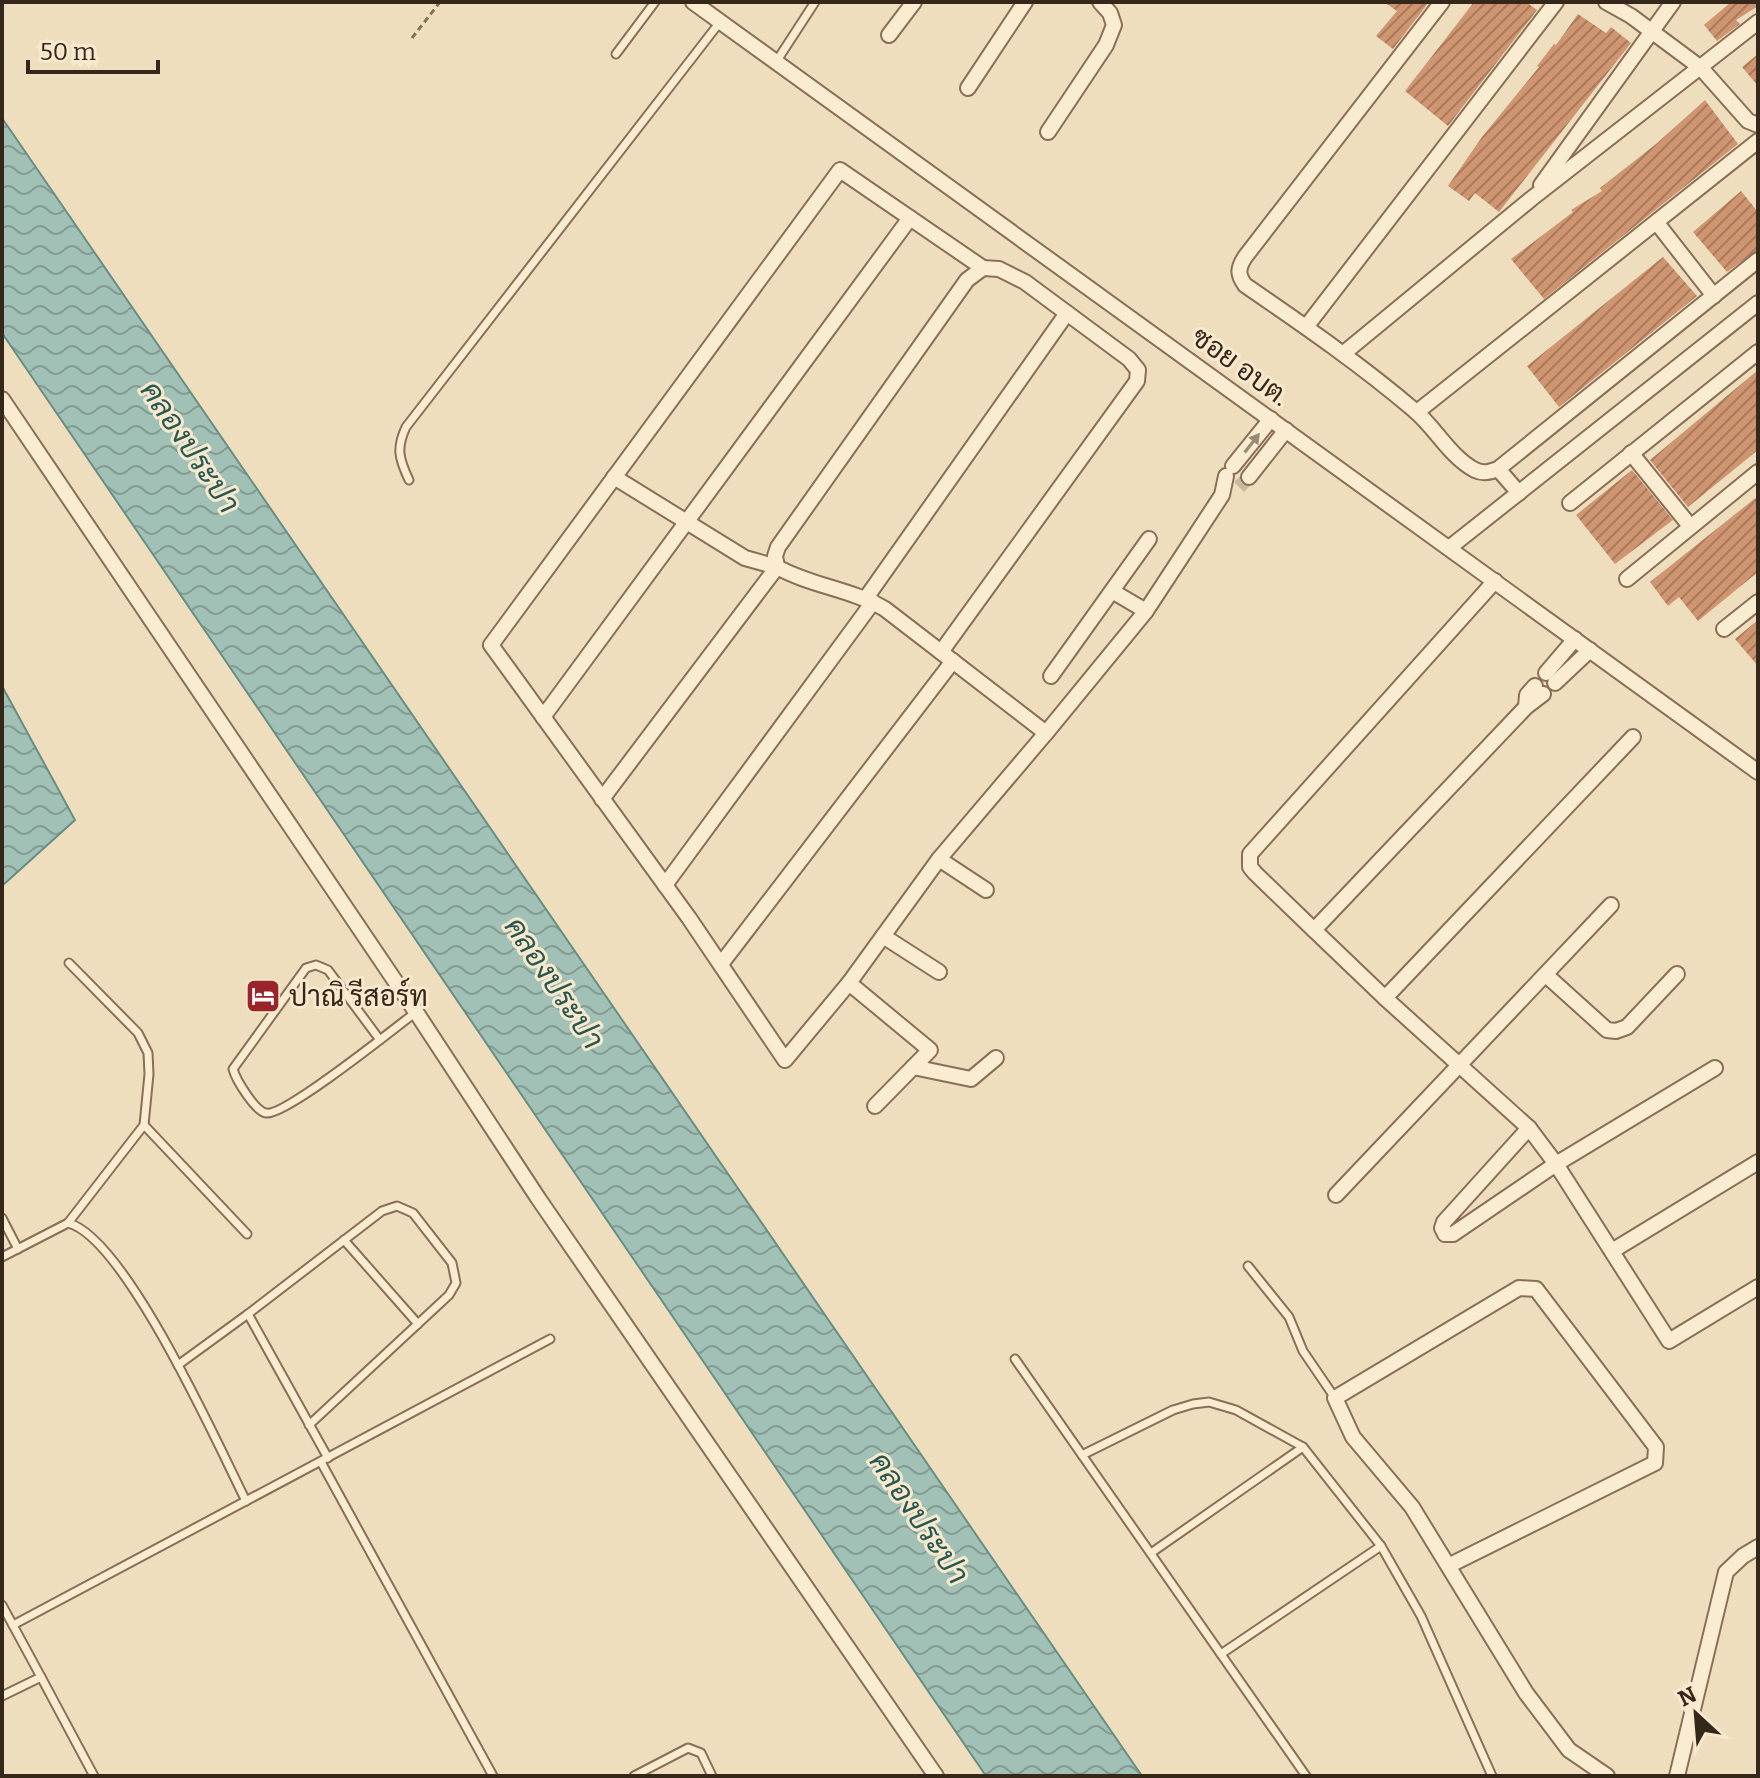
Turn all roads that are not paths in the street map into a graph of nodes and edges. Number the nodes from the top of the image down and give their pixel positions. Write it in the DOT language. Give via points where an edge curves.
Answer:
graph roads {
  1 [pos="655,2"];
  2 [pos="693,2"];
  3 [pos="815,2"];
  4 [pos="914,2"];
  5 [pos="1025,2"];
  6 [pos="1100,2"];
  7 [pos="1442,2"];
  8 [pos="1556,2"];
  9 [pos="1606,2"];
  10 [pos="1673,2"];
  11 [pos="720,22"];
  12 [pos="1758,22"];
  13 [pos="1652,31"];
  14 [pos="889,35"];
  15 [pos="616,54"];
  16 [pos="776,62"];
  17 [pos="1701,68"];
  18 [pos="968,88"];
  19 [pos="1753,123"];
  20 [pos="1048,132"];
  21 [pos="1756,146"];
  22 [pos="1531,199"];
  23 [pos="910,218"];
  24 [pos="1657,223"];
  25 [pos="1758,260"];
  26 [pos="983,268"];
  27 [pos="1714,296"];
  28 [pos="1758,303"];
  29 [pos="1067,313"];
  30 [pos="1306,327"];
  31 [pos="1758,352"];
  32 [pos="1344,353"];
  33 [pos="2,399"];
  34 [pos="1417,412"];
  35 [pos="1271,419"];
  36 [pos="1286,430"];
  37 [pos="1631,453"];
  38 [pos="1498,469"];
  39 [pos="1758,472"];
  40 [pos="614,477"];
  41 [pos="409,480"];
  42 [pos="1519,493"];
  43 [pos="1222,495"];
  44 [pos="1570,503"];
  45 [pos="687,521"];
  46 [pos="1690,526"];
  47 [pos="1149,539"];
  48 [pos="1449,548"];
  49 [pos="777,567"];
  50 [pos="1627,579"];
  51 [pos="1495,581"];
  52 [pos="1112,591"];
  53 [pos="870,600"];
  54 [pos="1758,602"];
  55 [pos="1146,611"];
  56 [pos="1724,629"];
  57 [pos="1575,639"];
  58 [pos="1590,650"];
  59 [pos="947,656"];
  60 [pos="1051,676"];
  61 [pos="1539,690"];
  62 [pos="543,717"];
  63 [pos="1046,733"];
  64 [pos="1633,737"];
  65 [pos="1758,772"];
  66 [pos="602,799"];
  67 [pos="939,859"];
  68 [pos="665,885"];
  69 [pos="986,890"];
  70 [pos="1611,905"];
  71 [pos="1314,930"];
  72 [pos="883,936"];
  73 [pos="69,963"];
  74 [pos="721,964"];
  75 [pos="939,972"];
  76 [pos="1677,974"];
  77 [pos="1546,975"];
  78 [pos="849,983"];
  79 [pos="1385,998"];
  80 [pos="416,1012"];
  81 [pos="380,1040"];
  82 [pos="996,1058"];
  83 [pos="1460,1066"];
  84 [pos="913,1067"];
  85 [pos="1715,1068"];
  86 [pos="875,1106"];
  87 [pos="144,1125"];
  88 [pos="1529,1128"];
  89 [pos="1758,1162"];
  90 [pos="1556,1164"];
  91 [pos="1336,1195"];
  92 [pos="2,1218"];
  93 [pos="68,1223"];
  94 [pos="247,1234"];
  95 [pos="344,1240"];
  96 [pos="18,1249"];
  97 [pos="1612,1251"];
  98 [pos="2,1257"];
  99 [pos="1248,1266"];
  100 [pos="1758,1287"];
  101 [pos="248,1314"];
  102 [pos="418,1324"];
  103 [pos="550,1339"];
  104 [pos="1015,1359"];
  105 [pos="178,1365"];
  106 [pos="1335,1398"];
  107 [pos="309,1425"];
  108 [pos="1303,1447"];
  109 [pos="1082,1455"];
  110 [pos="324,1460"];
  111 [pos="246,1501"];
  112 [pos="1381,1546"];
  113 [pos="1758,1547"];
  114 [pos="1151,1553"];
  115 [pos="1448,1566"];
  116 [pos="2,1605"];
  117 [pos="13,1625"];
  118 [pos="1221,1654"];
  119 [pos="41,1677"];
  120 [pos="2,1696"];
  121 [pos="94,1776"];
  122 [pos="493,1776"];
  123 [pos="634,1776"];
  124 [pos="712,1776"];
  125 [pos="936,1776"];
  126 [pos="1306,1776"];
  127 [pos="1492,1776"];
  128 [pos="1607,1776"];
  129 [pos="1677,1776"];
  1 -- 15 [label="lane"];
  2 -- 11 [label="street, ซอย อบต."];
  3 -- 16 [label="lane"];
  4 -- 14 [label="street"];
  5 -- 18 [label="street"];
  6 -- 20 [label="street" via="1114,25"];
  7 -- 30 [label="street" via="1239,267 1245,285"];
  8 -- 30 [label="street"];
  9 -- 13 [label="street"];
  10 -- 13 [label="street"];
  11 -- 16 [label="street, ซอย อบต."];
  11 -- 41 [label="lane" via="406,427 398,457"];
  12 -- 17 [label="street"];
  13 -- 17 [label="street"];
  13 -- 22 [label="street"];
  16 -- 35 [label="street, ซอย อบต."];
  17 -- 19 [label="street"];
  17 -- 22 [label="street"];
  19 -- 21 [label="street"];
  21 -- 24 [label="street"];
  22 -- 32 [label="street"];
  23 -- 26 [label="street"];
  23 -- 40 [label="street" via="840,170"];
  23 -- 45 [label="street"];
  24 -- 27 [label="street"];
  24 -- 34 [label="street"];
  25 -- 27 [label="street"];
  26 -- 29 [label="street" via="999,269 1025,282"];
  26 -- 49 [label="street" via="967,280 778,547"];
  27 -- 38 [label="street"];
  28 -- 42 [label="street"];
  29 -- 53 [label="street"];
  29 -- 59 [label="street" via="1129,359 1138,370 1137,381"];
  30 -- 32 [label="street"];
  31 -- 37 [label="street"];
  32 -- 34 [label="street"];
  33 -- 80 [label="street"];
  34 -- 38 [label="street" via="1465,463 1478,472"];
  35 -- 36 [label="street, ซอย อบต."];
  43 -- 35 [label="street, one-way" via="1230,471"];
  36 -- 43 [label="street" via="1244,482"];
  36 -- 48 [label="street, ซอย อบต."];
  37 -- 44 [label="street"];
  37 -- 46 [label="street"];
  38 -- 42 [label="street"];
  39 -- 46 [label="street"];
  40 -- 45 [label="street"];
  40 -- 62 [label="street" via="491,645"];
  42 -- 48 [label="street"];
  43 -- 55 [label="street"];
  45 -- 49 [label="street" via="745,558"];
  45 -- 62 [label="street"];
  46 -- 50 [label="street"];
  47 -- 52 [label="street"];
  48 -- 51 [label="street, ซอย อบต."];
  49 -- 53 [label="street" via="809,583"];
  49 -- 66 [label="street"];
  51 -- 57 [label="street, ซอย อบต."];
  51 -- 71 [label="street" via="1250,854 1255,873"];
  52 -- 55 [label="street"];
  52 -- 60 [label="street"];
  53 -- 59 [label="street"];
  53 -- 68 [label="street"];
  54 -- 56 [label="street"];
  55 -- 63 [label="street"];
  57 -- 58 [label="street, ซอย อบต."];
  57 -- 58 [label="street" via="1551,678"];
  58 -- 65 [label="street, ซอย อบต."];
  59 -- 63 [label="street"];
  59 -- 74 [label="street"];
  61 -- 71 [label="street"];
  62 -- 66 [label="street"];
  63 -- 67 [label="street"];
  64 -- 79 [label="street"];
  66 -- 68 [label="street"];
  67 -- 69 [label="street"];
  67 -- 72 [label="street"];
  68 -- 74 [label="street"];
  70 -- 77 [label="street"];
  71 -- 79 [label="street"];
  72 -- 75 [label="street"];
  72 -- 78 [label="street"];
  73 -- 87 [label="lane" via="138,1033 148,1053"];
  74 -- 78 [label="street" via="785,1060"];
  76 -- 77 [label="street" via="1627,1027 1616,1031 1607,1030"];
  77 -- 83 [label="street"];
  78 -- 84 [label="street" via="930,1050"];
  79 -- 83 [label="street"];
  80 -- 81 [label="lane"];
  80 -- 125 [label="street"];
  81 -- 81 [label="lane" via="328,970 316,965 306,968 233,1069 257,1109 276,1112"];
  82 -- 84 [label="street" via="971,1079"];
  83 -- 88 [label="street"];
  83 -- 91 [label="street"];
  84 -- 86 [label="street"];
  85 -- 90 [label="street"];
  87 -- 93 [label="lane"];
  87 -- 94 [label="lane"];
  88 -- 90 [label="street"];
  88 -- 90 [label="street" via="1444,1222 1443,1231 1450,1236"];
  89 -- 97 [label="street"];
  90 -- 97 [label="street"];
  92 -- 96 [label="lane"];
  93 -- 96 [label="lane"];
  93 -- 105 [label="lane" via="79,1226 123,1272"];
  95 -- 101 [label="lane"];
  95 -- 102 [label="lane"];
  95 -- 102 [label="lane" via="382,1211 397,1206 413,1213 452,1263 456,1283"];
  96 -- 98 [label="lane"];
  97 -- 100 [label="street" via="1669,1341"];
  99 -- 106 [label="lane" via="1289,1317 1303,1351"];
  101 -- 105 [label="lane"];
  101 -- 107 [label="lane"];
  102 -- 107 [label="lane"];
  103 -- 110 [label="lane"];
  104 -- 109 [label="lane"];
  105 -- 111 [label="lane"];
  106 -- 115 [label="street" via="1353,1437 1412,1507"];
  106 -- 115 [label="street" via="1519,1288 1536,1289 1656,1447 1655,1463 1637,1474"];
  107 -- 110 [label="lane"];
  108 -- 109 [label="lane" via="1236,1410 1209,1402 1173,1410"];
  108 -- 112 [label="lane"];
  108 -- 114 [label="lane"];
  109 -- 114 [label="lane"];
  110 -- 111 [label="lane"];
  110 -- 122 [label="lane"];
  111 -- 117 [label="lane"];
  112 -- 118 [label="lane"];
  112 -- 127 [label="lane" via="1421,1616"];
  113 -- 129 [label="street" via="1726,1572"];
  114 -- 118 [label="lane"];
  115 -- 128 [label="street" via="1526,1693 1569,1750"];
  116 -- 117 [label="lane"];
  117 -- 119 [label="lane"];
  118 -- 126 [label="lane"];
  119 -- 120 [label="lane"];
  119 -- 121 [label="lane"];
  123 -- 124 [label="lane" via="688,1748 701,1753"];
}
